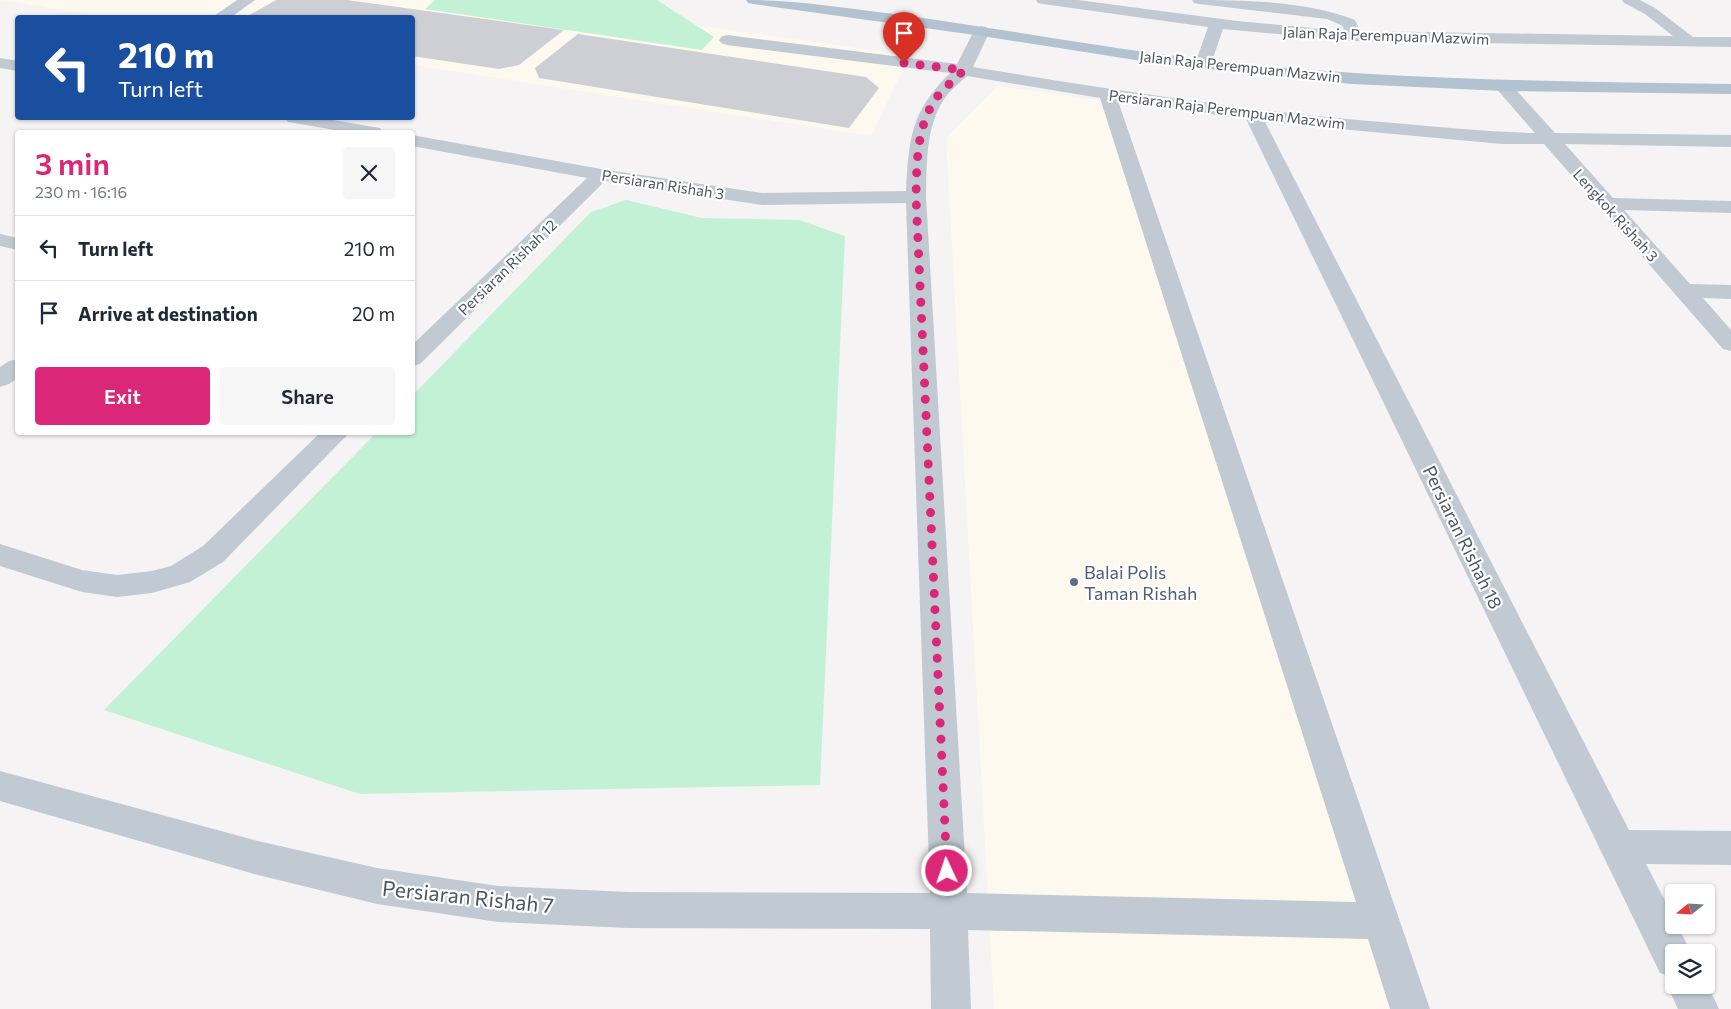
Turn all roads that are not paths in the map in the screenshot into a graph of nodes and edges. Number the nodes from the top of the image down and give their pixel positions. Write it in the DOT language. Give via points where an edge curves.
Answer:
graph roads {
  1 [pos="248,0"];
  2 [pos="753,0"];
  3 [pos="1043,0"];
  4 [pos="1199,0"];
  5 [pos="1629,0"];
  6 [pos="1061,1"];
  7 [pos="223,15"];
  8 [pos="1217,24"];
  9 [pos="982,31"];
  10 [pos="1354,36"];
  11 [pos="727,40"];
  12 [pos="1689,41"];
  13 [pos="1731,42"];
  14 [pos="0,63"];
  15 [pos="1203,64"];
  16 [pos="15,66"];
  17 [pos="964,70"];
  18 [pos="1503,86"];
  19 [pos="1731,89"];
  20 [pos="1106,94"];
  21 [pos="1253,115"];
  22 [pos="303,120"];
  23 [pos="346,130"];
  24 [pos="1548,138"];
  25 [pos="415,141"];
  26 [pos="1731,142"];
  27 [pos="601,174"];
  28 [pos="916,197"];
  29 [pos="1606,204"];
  30 [pos="1731,206"];
  31 [pos="0,240"];
  32 [pos="15,243"];
  33 [pos="1684,291"];
  34 [pos="1731,292"];
  35 [pos="1731,344"];
  36 [pos="415,356"];
  37 [pos="15,368"];
  38 [pos="0,379"];
  39 [pos="334,435"];
  40 [pos="0,554"];
  41 [pos="0,786"];
  42 [pos="1618,847"];
  43 [pos="1731,848"];
  44 [pos="949,911"];
  45 [pos="1380,921"];
  46 [pos="1666,944"];
  47 [pos="1690,994"];
  48 [pos="951,1009"];
  49 [pos="1410,1009"];
  50 [pos="1698,1009"];
  1 -- 7 [label="street"];
  2 -- 9 [label="main road, Jalan Raja Perempuan Mazwin"];
  3 -- 6 [label="street, Jalan Raja Perempuan Mazwim"];
  4 -- 10 [label="street" via="1330,15 1350,24"];
  5 -- 12 [label="street"];
  6 -- 8 [label="street, Jalan Raja Perempuan Mazwim"];
  8 -- 10 [label="street, Jalan Raja Perempuan Mazwim" via="1296,34"];
  8 -- 15 [label="street"];
  9 -- 15 [label="main road, Jalan Raja Perempuan Mazwin"];
  9 -- 17 [label="street"];
  10 -- 12 [label="street, Jalan Raja Perempuan Mazwim"];
  11 -- 17 [label="street, Persiaran Raja Perempuan Mazwim"];
  12 -- 13 [label="street, Jalan Raja Perempuan Mazwim"];
  14 -- 16 [label="street"];
  15 -- 18 [label="main road, Jalan Raja Perempuan Mazwin" via="1352,78"];
  17 -- 20 [label="street, Persiaran Raja Perempuan Mazwim"];
  17 -- 28 [label="street" via="940,94 925,118 918,151"];
  18 -- 19 [label="main road, Jalan Raja Perempuan Mazwin"];
  18 -- 24 [label="street, Lengkok Rishah 3"];
  20 -- 21 [label="street, Persiaran Raja Perempuan Mazwim"];
  20 -- 45 [label="street"];
  21 -- 24 [label="street, Persiaran Raja Perempuan Mazwim" via="1482,136"];
  21 -- 42 [label="street, Persiaran Rishah 18"];
  22 -- 23 [label="street"];
  24 -- 26 [label="street, Persiaran Raja Perempuan Mazwim"];
  24 -- 29 [label="street, Lengkok Rishah 3"];
  25 -- 27 [label="street, Persiaran Rishah 3"];
  27 -- 28 [label="street, Persiaran Rishah 3" via="762,199"];
  27 -- 36 [label="street, Persiaran Rishah 12"];
  28 -- 44 [label="street"];
  29 -- 30 [label="street"];
  29 -- 33 [label="street, Lengkok Rishah 3"];
  31 -- 32 [label="street"];
  33 -- 34 [label="street"];
  33 -- 35 [label="street, Lengkok Rishah 3"];
  37 -- 38 [label="street"];
  39 -- 40 [label="street" via="213,554 180,574 152,582 117,586 82,581"];
  41 -- 44 [label="street, Persiaran Rishah 7" via="258,858 358,882 498,904 628,910"];
  42 -- 43 [label="street"];
  42 -- 46 [label="street, Persiaran Rishah 18"];
  44 -- 45 [label="street, Persiaran Rishah 7"];
  44 -- 48 [label="street"];
  45 -- 49 [label="street"];
  47 -- 50 [label="street"];
}
